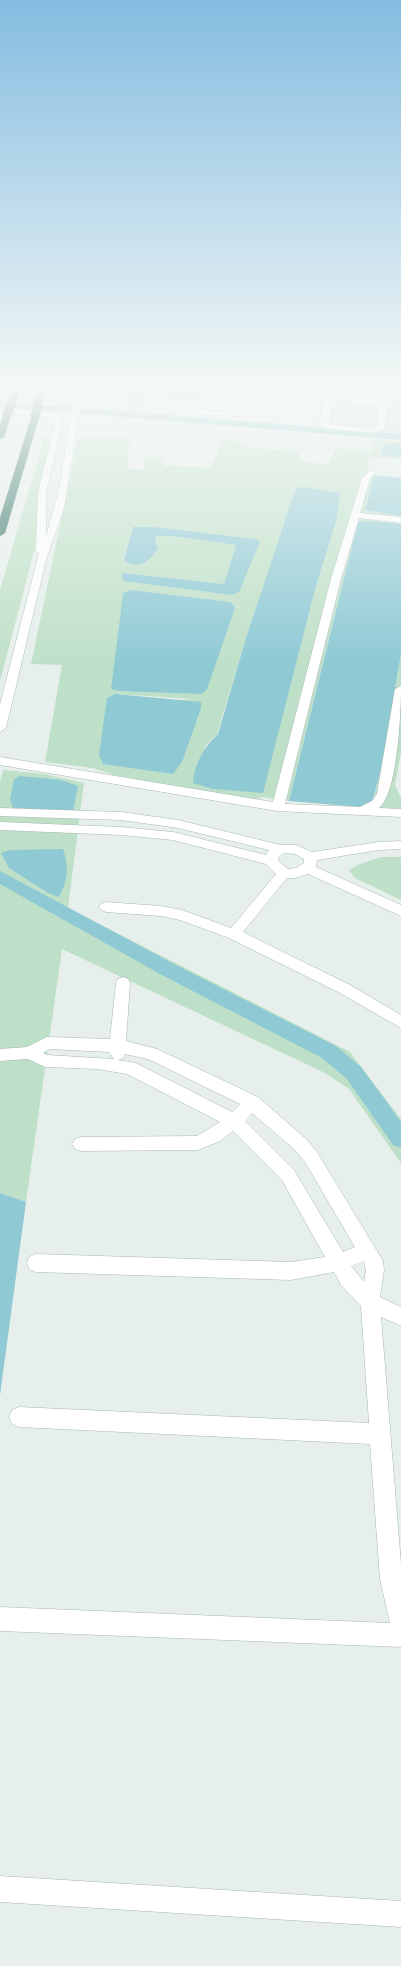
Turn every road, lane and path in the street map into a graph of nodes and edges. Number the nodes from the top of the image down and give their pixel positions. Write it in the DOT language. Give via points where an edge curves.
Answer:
graph roads {
  1 [pos="16,481"];
  2 [pos="45,481"];
  3 [pos="63,481"];
  4 [pos="365,481"];
  5 [pos="42,493"];
  6 [pos="61,493"];
  7 [pos="355,515"];
  8 [pos="401,520"];
  9 [pos="0,533"];
  10 [pos="41,560"];
  11 [pos="401,689"];
  12 [pos="0,728"];
  13 [pos="0,762"];
  14 [pos="277,807"];
  15 [pos="0,812"];
  16 [pos="362,812"];
  17 [pos="401,813"];
  18 [pos="0,826"];
  19 [pos="401,846"];
  20 [pos="281,849"];
  21 [pos="271,861"];
  22 [pos="308,863"];
  23 [pos="284,873"];
  24 [pos="106,907"];
  25 [pos="401,911"];
  26 [pos="234,934"];
  27 [pos="123,983"];
  28 [pos="401,1022"];
  29 [pos="118,1046"];
  30 [pos="30,1053"];
  31 [pos="0,1055"];
  32 [pos="115,1065"];
  33 [pos="252,1102"];
  34 [pos="235,1122"];
  35 [pos="81,1144"];
  36 [pos="368,1250"];
  37 [pos="36,1263"];
  38 [pos="338,1263"];
  39 [pos="370,1302"];
  40 [pos="401,1317"];
  41 [pos="19,1417"];
  42 [pos="380,1434"];
  43 [pos="0,1619"];
  44 [pos="401,1621"];
  45 [pos="401,1635"];
  46 [pos="0,1889"];
  47 [pos="401,1914"];
  1 -- 9 [label="highway, bridge"];
  2 -- 5 [label="street"];
  3 -- 6 [label="street, bridge"];
  4 -- 7 [label="street"];
  5 -- 6 [label="street" via="48,498"];
  5 -- 10 [label="street"];
  6 -- 10 [label="street" via="56,522"];
  7 -- 8 [label="street"];
  7 -- 14 [label="street"];
  10 -- 12 [label="street"];
  11 -- 16 [label="street" via="383,794 377,804"];
  13 -- 14 [label="street"];
  14 -- 16 [label="street"];
  15 -- 20 [label="street" via="140,818"];
  16 -- 17 [label="street"];
  18 -- 21 [label="street" via="173,836"];
  19 -- 22 [label="street" via="379,846"];
  20 -- 21 [label="street" via="273,854"];
  20 -- 22 [label="street" via="303,851"];
  21 -- 23 [label="street" via="275,869"];
  22 -- 23 [label="street" via="295,874"];
  22 -- 25 [label="street"];
  23 -- 26 [label="street"];
  24 -- 26 [label="street" via="182,915"];
  26 -- 28 [label="street" via="344,989"];
  27 -- 29 [label="street"];
  29 -- 30 [label="street" via="47,1043"];
  29 -- 32 [label="street"];
  29 -- 33 [label="street" via="151,1054"];
  30 -- 31 [label="street"];
  30 -- 32 [label="street" via="45,1061"];
  32 -- 34 [label="street" via="141,1072"];
  33 -- 34 [label="street"];
  33 -- 36 [label="street" via="306,1150"];
  34 -- 35 [label="street" via="212,1138 198,1143"];
  34 -- 38 [label="street" via="288,1175"];
  36 -- 38 [label="street"];
  36 -- 39 [label="street" via="375,1266"];
  37 -- 38 [label="street" via="291,1271"];
  38 -- 39 [label="street"];
  39 -- 40 [label="street"];
  39 -- 42 [label="street"];
  41 -- 42 [label="street"];
  42 -- 44 [label="street" via="391,1579"];
  43 -- 45 [label="street"];
  46 -- 47 [label="street"];
}
